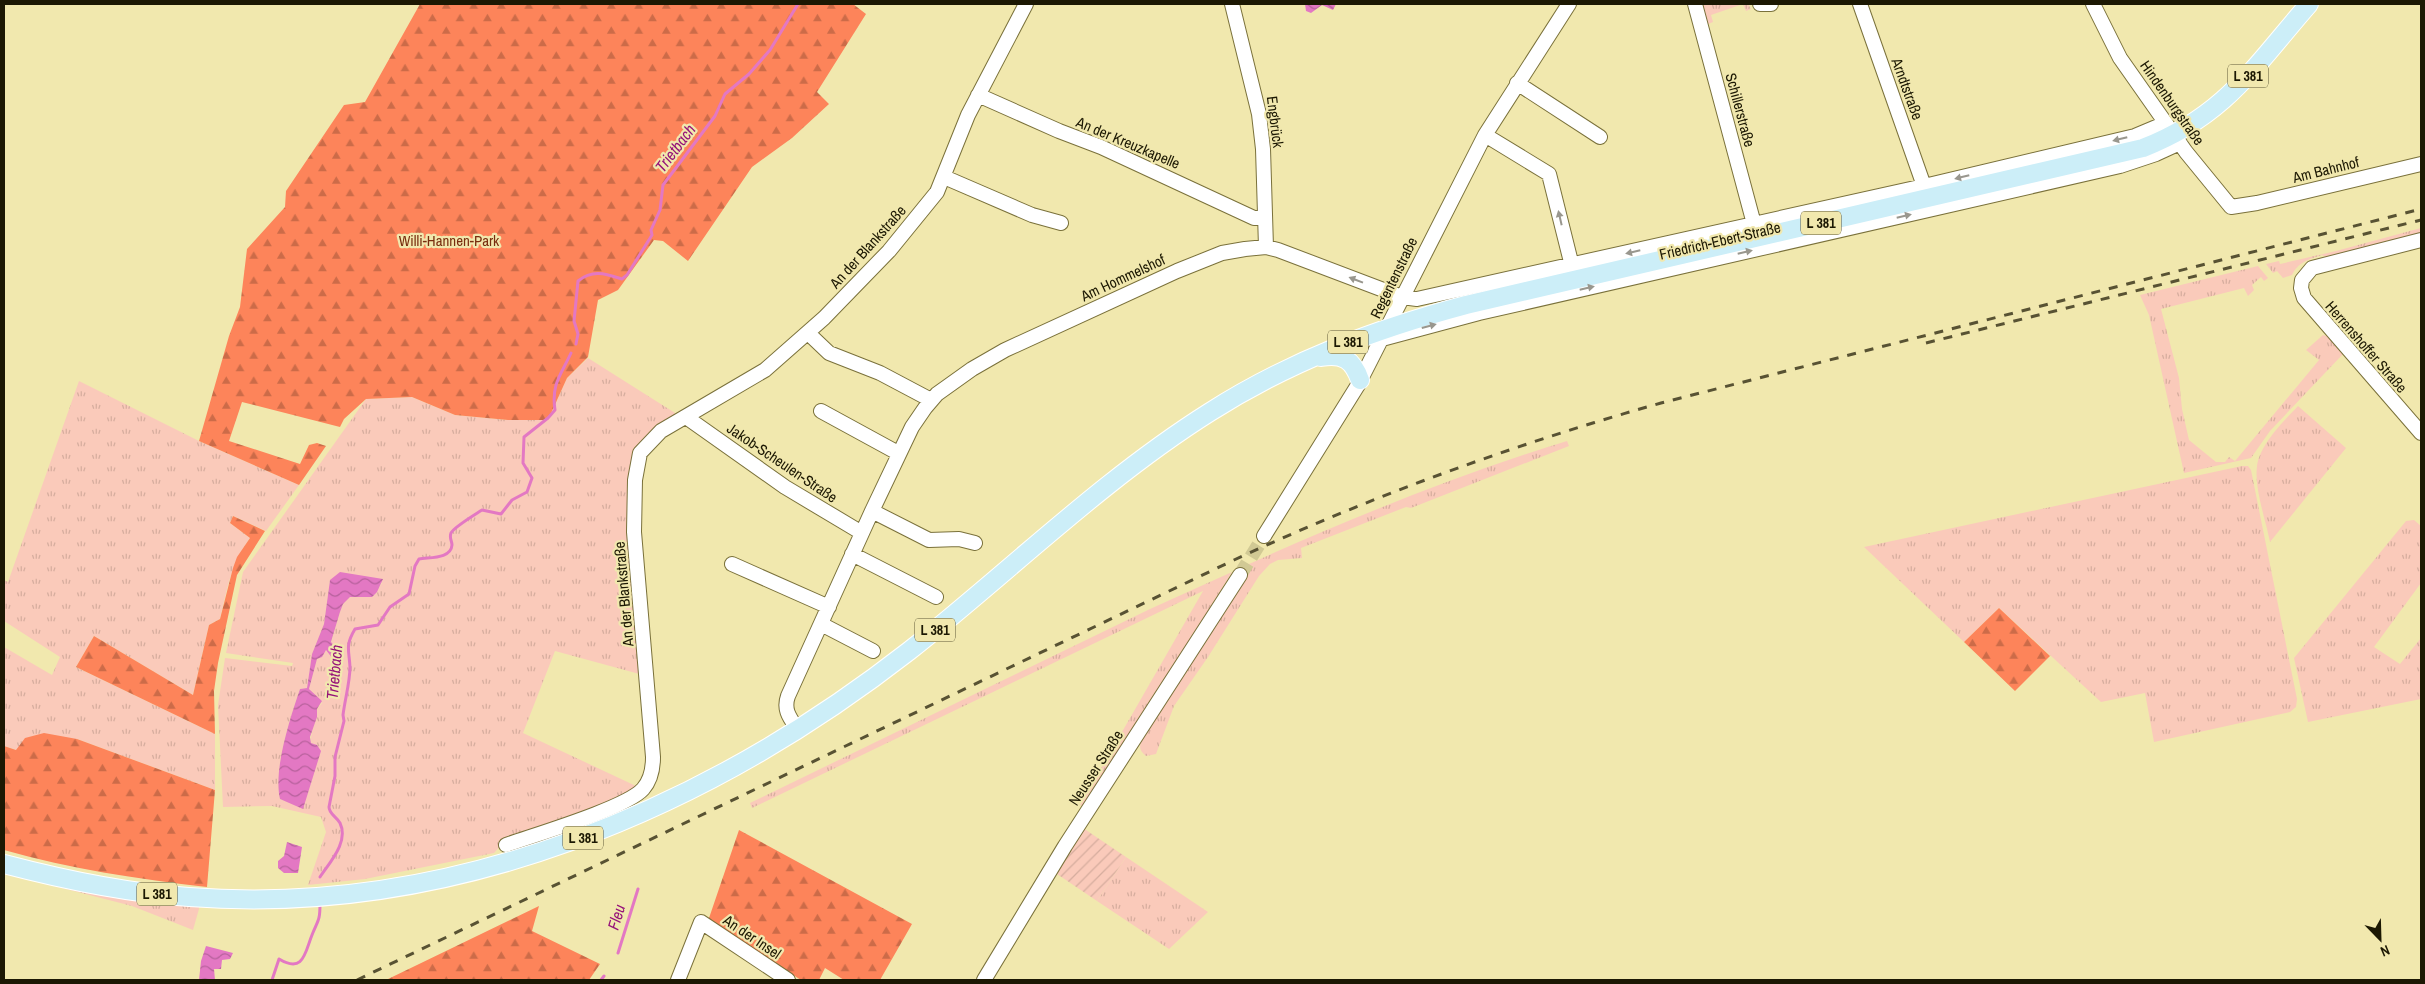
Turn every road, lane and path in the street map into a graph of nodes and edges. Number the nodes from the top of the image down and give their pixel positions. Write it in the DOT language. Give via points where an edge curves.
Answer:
graph roads {
  1 [pos="1026,4"];
  2 [pos="1232,4"];
  3 [pos="1569,4"];
  4 [pos="1695,4"];
  5 [pos="1760,4"];
  6 [pos="1771,4"];
  7 [pos="1860,4"];
  8 [pos="2093,4"];
  9 [pos="2309,4"];
  10 [pos="1517,84"];
  11 [pos="978,95"];
  12 [pos="2173,133"];
  13 [pos="1485,135"];
  14 [pos="1600,137"];
  15 [pos="2421,164"];
  16 [pos="944,177"];
  17 [pos="1924,186"];
  18 [pos="2238,207"];
  19 [pos="1265,218"];
  20 [pos="1061,223"];
  21 [pos="1754,224"];
  22 [pos="2421,240"];
  23 [pos="1266,247"];
  24 [pos="1572,266"];
  25 [pos="1402,297"];
  26 [pos="808,333"];
  27 [pos="1385,333"];
  28 [pos="1308,359"];
  29 [pos="1360,380"];
  30 [pos="931,400"];
  31 [pos="820,411"];
  32 [pos="686,417"];
  33 [pos="2421,433"];
  34 [pos="898,453"];
  35 [pos="872,511"];
  36 [pos="862,533"];
  37 [pos="1264,536"];
  38 [pos="975,543"];
  39 [pos="852,554"];
  40 [pos="732,564"];
  41 [pos="1240,575"];
  42 [pos="936,598"];
  43 [pos="828,607"];
  44 [pos="821,624"];
  45 [pos="873,651"];
  46 [pos="798,730"];
  47 [pos="506,845"];
  48 [pos="4,864"];
  49 [pos="678,980"];
  50 [pos="788,980"];
  51 [pos="984,980"];
  1 -- 11 [label="street, An der Blankstraße"];
  2 -- 19 [label="street, Engbrück" via="1259,114"];
  3 -- 10 [label="street, Regentenstraße"];
  4 -- 21 [label="street, Schillerstraße"];
  5 -- 6 [label="street"];
  7 -- 17 [label="street, Arndtstraße"];
  8 -- 12 [label="street, Hindenburgstraße" via="2117,53"];
  9 -- 12 [label="main road, L 381" via="2232,93 2206,115"];
  10 -- 13 [label="street, Regentenstraße"];
  10 -- 14 [label="street"];
  11 -- 16 [label="street, An der Blankstraße"];
  11 -- 19 [label="street, An der Kreuzkapelle" via="1101,147 1254,218"];
  12 -- 17 [label="street, Friedrich-Ebert-Straße, one-way" via="2135,136"];
  12 -- 18 [label="street, Hindenburgstraße" via="2228,205"];
  12 -- 27 [label="main road, L 381" via="2143,148 1473,303"];
  24 -- 13 [label="street, one-way" via="1549,174"];
  13 -- 25 [label="street, Regentenstraße"];
  15 -- 18 [label="street, Am Bahnhof"];
  16 -- 20 [label="street" via="1032,215"];
  16 -- 26 [label="street, An der Blankstraße" via="933,198 889,251"];
  17 -- 21 [label="street, Friedrich-Ebert-Straße"];
  19 -- 23 [label="street, Engbrück"];
  21 -- 24 [label="street, Friedrich-Ebert-Straße, one-way"];
  22 -- 33 [label="street, Herrenshoffer Straße" via="2316,266 2304,275 2301,288 2304,298"];
  25 -- 23 [label="street, Am Hommelshof, one-way"];
  23 -- 30 [label="street, Am Hommelshof" via="1222,253 1140,287 995,355"];
  24 -- 25 [label="street, Friedrich-Ebert-Straße" via="1417,299"];
  25 -- 27 [label="street, Regentenstraße"];
  26 -- 30 [label="street" via="829,354 880,373"];
  26 -- 32 [label="street, An der Blankstraße" via="761,373"];
  27 -- 28 [label="main road, L 381"];
  27 -- 29 [label="street, Regentenstraße"];
  28 -- 29 [label="main road" via="1344,357 1352,363"];
  28 -- 46 [label="main road, L 381" via="1224,403 1156,449 909,651"];
  29 -- 37 [label="street, Regentenstraße"];
  30 -- 34 [label="street, Am Hommelshof"];
  31 -- 34 [label="street"];
  32 -- 36 [label="street, Jakob-Scheulen-Straße" via="785,487"];
  32 -- 47 [label="street, An der Blankstraße" via="661,431 647,444 640,453 636,470 634,532 653,757 650,779 640,792 621,802"];
  34 -- 35 [label="street, Am Hommelshof"];
  35 -- 36 [label="street, Am Hommelshof"];
  35 -- 38 [label="street" via="929,540 959,538"];
  36 -- 39 [label="street, Am Hommelshof"];
  39 -- 42 [label="street"];
  39 -- 43 [label="street, Am Hommelshof"];
  40 -- 43 [label="street"];
  41 -- 51 [label="street, Neusser Straße" via="1065,846"];
  43 -- 44 [label="street, Am Hommelshof"];
  44 -- 45 [label="street"];
  44 -- 46 [label="street, Am Hommelshof" via="786,702 787,712"];
  46 -- 48 [label="main road, L 381" via="726,773 627,820 560,846 453,877 389,889 318,897 216,899 139,892"];
  49 -- 50 [label="street, An der Insel" via="701,922"];
}
